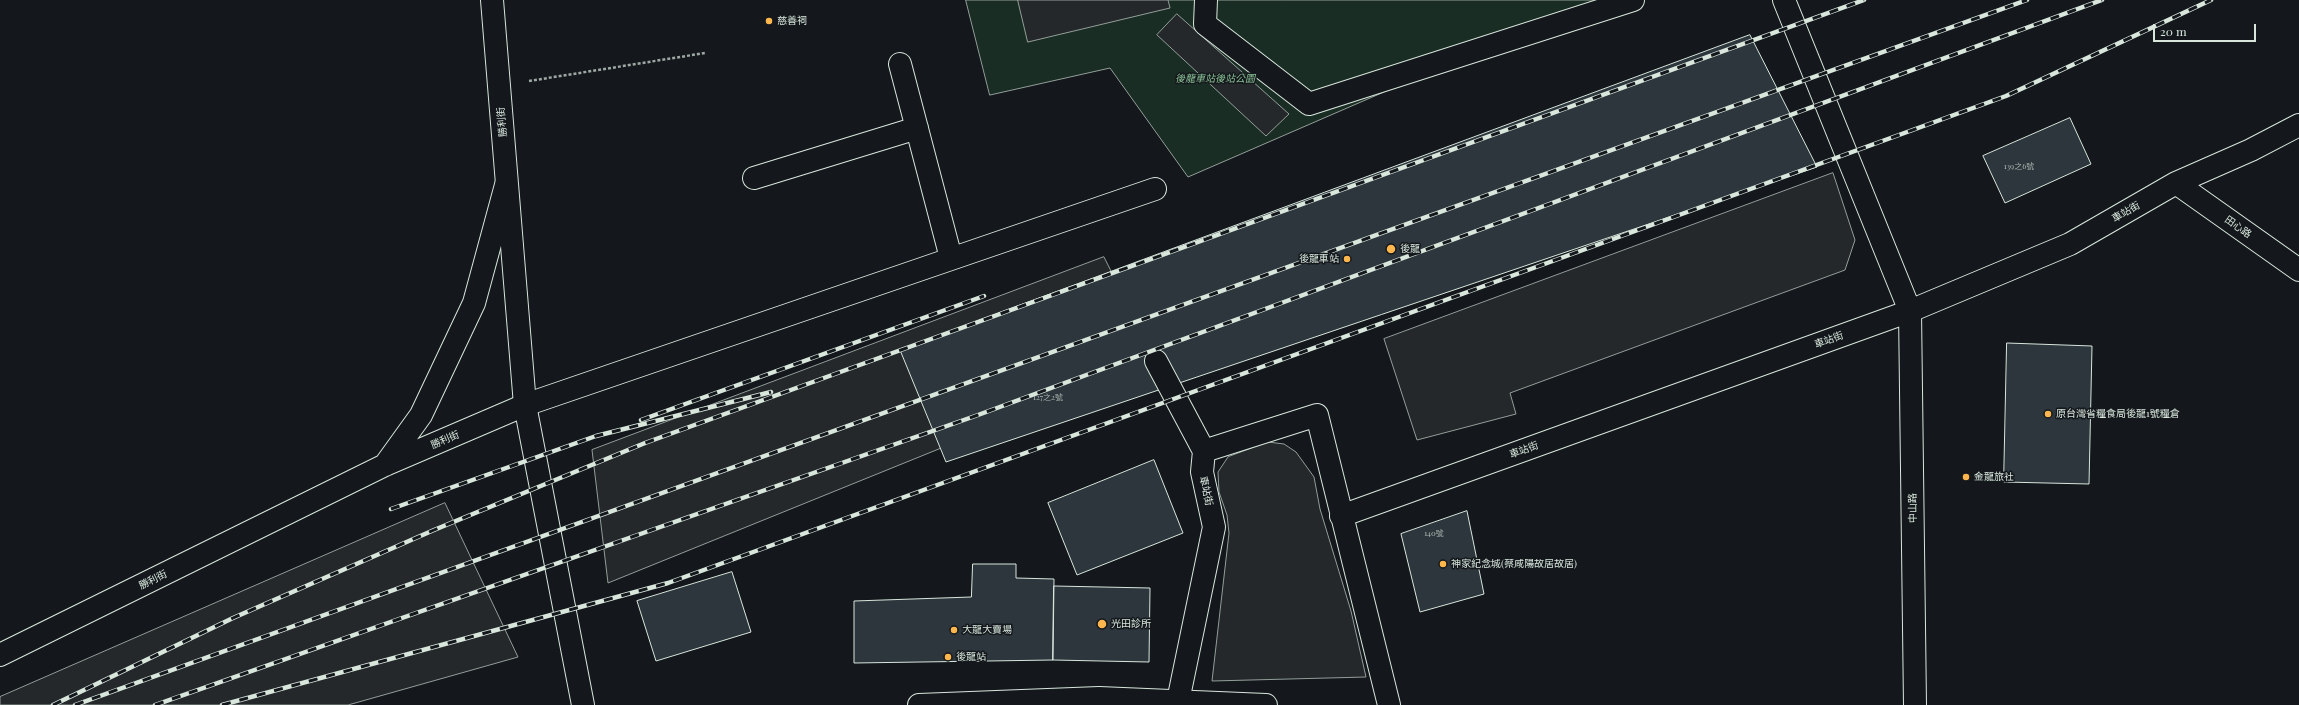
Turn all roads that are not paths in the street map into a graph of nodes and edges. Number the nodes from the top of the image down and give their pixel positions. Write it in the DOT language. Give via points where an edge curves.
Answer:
graph roads {
  1 [pos="492,0"];
  2 [pos="1206,0"];
  3 [pos="1633,0"];
  4 [pos="1784,0"];
  5 [pos="900,64"];
  6 [pos="2299,125"];
  7 [pos="917,128"];
  8 [pos="754,178"];
  9 [pos="507,182"];
  10 [pos="2176,183"];
  11 [pos="1155,189"];
  12 [pos="951,258"];
  13 [pos="2299,270"];
  14 [pos="1910,311"];
  15 [pos="1156,361"];
  16 [pos="525,405"];
  17 [pos="1204,451"];
  18 [pos="384,465"];
  19 [pos="1341,516"];
  20 [pos="0,655"];
  21 [pos="1099,701"];
  22 [pos="1178,701"];
  23 [pos="583,705"];
  24 [pos="919,705"];
  25 [pos="1266,705"];
  26 [pos="1389,705"];
  27 [pos="1915,705"];
  1 -- 9 [label="street, 勝利街"];
  2 -- 3 [label="street" via="1205,24 1309,104"];
  4 -- 14 [label="street"];
  5 -- 7 [label="street"];
  6 -- 10 [label="street, 車站街" via="2251,150"];
  7 -- 8 [label="street"];
  7 -- 12 [label="street"];
  9 -- 16 [label="street, 勝利街"];
  9 -- 18 [label="street" via="474,303 421,415"];
  10 -- 13 [label="street, 田心路"];
  10 -- 14 [label="street, 車站街" via="2070,244"];
  11 -- 12 [label="street"];
  12 -- 16 [label="street"];
  14 -- 19 [label="street, 車站街"];
  14 -- 27 [label="street, 中山路"];
  15 -- 17 [label="street"];
  16 -- 18 [label="street, 勝利街"];
  16 -- 23 [label="street"];
  17 -- 19 [label="street" via="1316,415"];
  17 -- 22 [label="street, 車站街" via="1202,472 1214,527"];
  18 -- 20 [label="street, 勝利街"];
  19 -- 26 [label="street"];
  21 -- 22 [label="street"];
  21 -- 24 [label="street"];
  22 -- 25 [label="street"];
}
